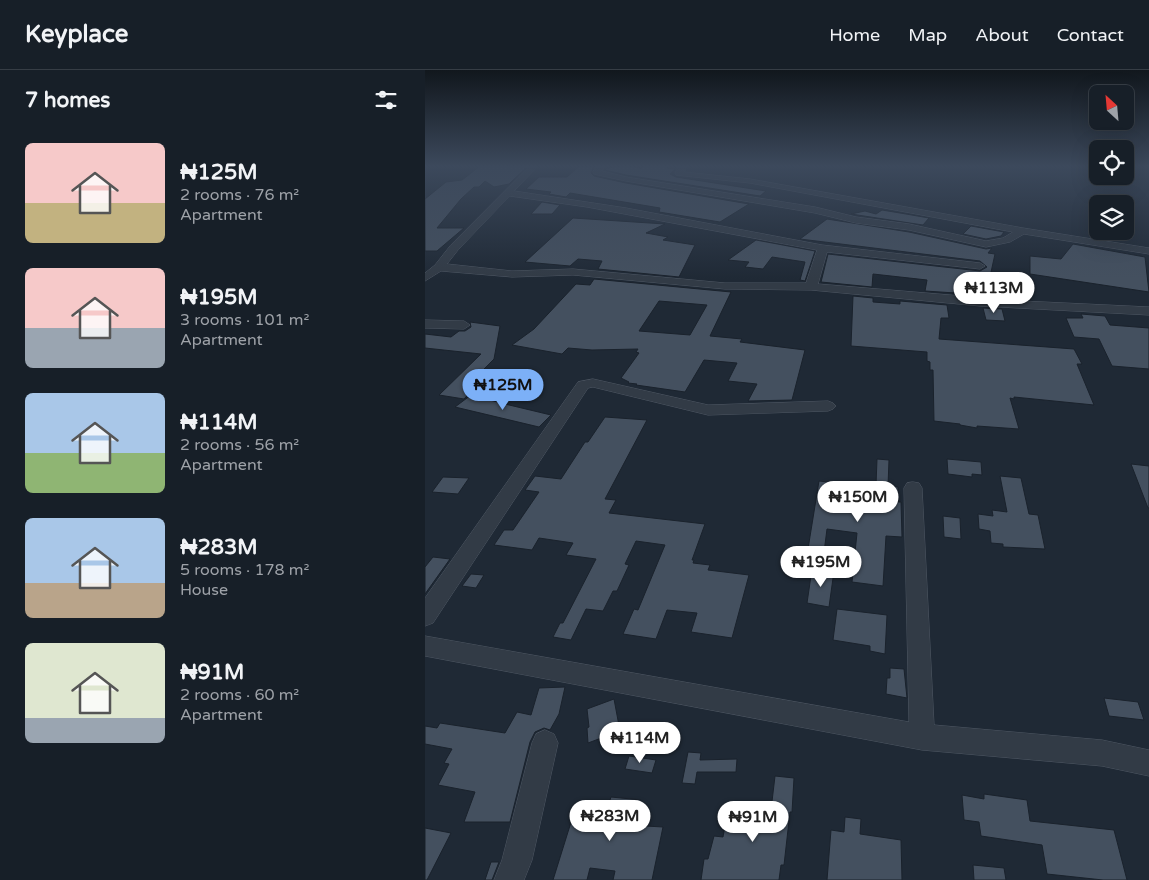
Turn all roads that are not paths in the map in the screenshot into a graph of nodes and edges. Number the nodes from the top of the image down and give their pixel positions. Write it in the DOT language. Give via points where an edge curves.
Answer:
graph roads {
  1 [pos="497,204"];
  2 [pos="592,204"];
  3 [pos="777,204"];
  4 [pos="875,204"];
  5 [pos="1023,231"];
  6 [pos="823,248"];
  7 [pos="1149,251"];
  8 [pos="980,266"];
  9 [pos="439,267"];
  10 [pos="425,278"];
  11 [pos="811,287"];
  12 [pos="1149,311"];
  13 [pos="425,324"];
  14 [pos="464,325"];
  15 [pos="828,406"];
  16 [pos="913,488"];
  17 [pos="425,616"];
  18 [pos="425,646"];
  19 [pos="922,737"];
  20 [pos="545,743"];
  21 [pos="1149,763"];
  22 [pos="509,880"];
  1 -- 9 [label="street"];
  2 -- 6 [label="street"];
  3 -- 5 [label="street" via="986,244 1005,240"];
  4 -- 5 [label="street"];
  5 -- 7 [label="street"];
  6 -- 8 [label="street"];
  6 -- 11 [label="street"];
  9 -- 10 [label="street"];
  9 -- 11 [label="street" via="512,274 573,272 725,286"];
  11 -- 12 [label="street" via="944,300"];
  13 -- 14 [label="street"];
  15 -- 17 [label="street" via="708,410 593,383 583,385"];
  16 -- 19 [label="street"];
  18 -- 19 [label="street"];
  19 -- 21 [label="street" via="1102,753"];
  20 -- 22 [label="street" via="517,860"];
}
